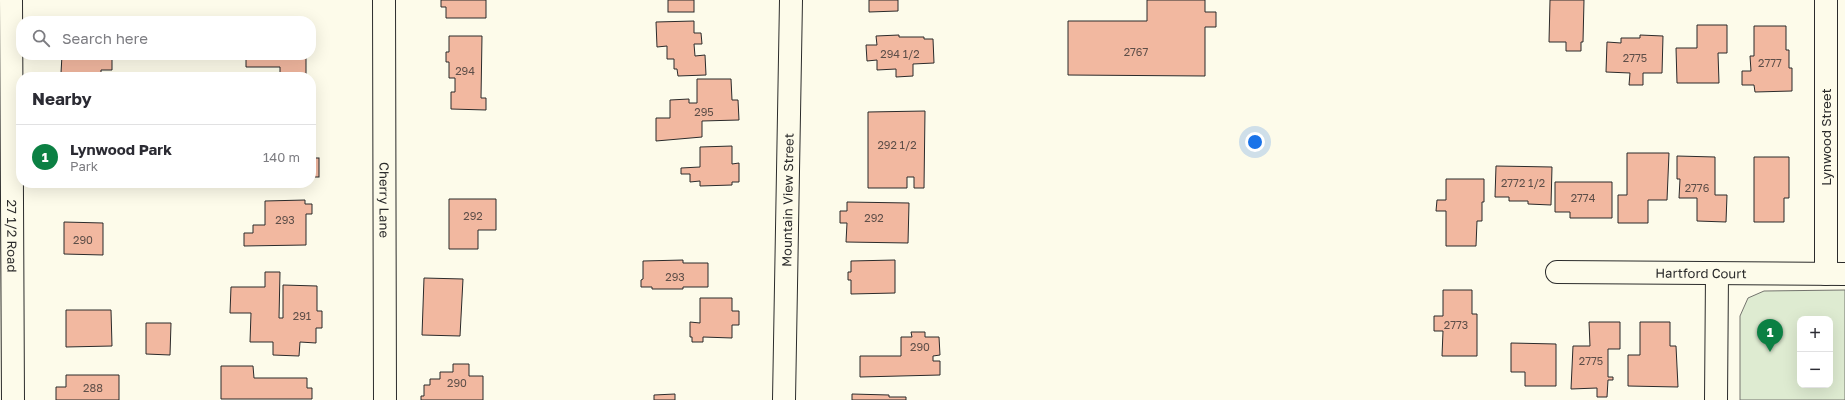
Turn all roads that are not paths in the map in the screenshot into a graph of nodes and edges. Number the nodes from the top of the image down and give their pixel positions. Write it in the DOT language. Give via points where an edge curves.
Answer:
graph roads {
  1 [pos="11,0"];
  2 [pos="384,0"];
  3 [pos="791,0"];
  4 [pos="1826,0"];
  5 [pos="1557,272"];
  6 [pos="1717,274"];
  7 [pos="1836,274"];
  8 [pos="13,400"];
  9 [pos="385,400"];
  10 [pos="784,400"];
  11 [pos="1716,400"];
  1 -- 8 [label="street, 27 1/2 Road"];
  2 -- 9 [label="street, Cherry Lane"];
  3 -- 10 [label="street, Mountain View Street"];
  4 -- 7 [label="street, Lynwood Street"];
  5 -- 6 [label="street, Hartford Court"];
  6 -- 7 [label="street, Hartford Court"];
  6 -- 11 [label="street"];
}
